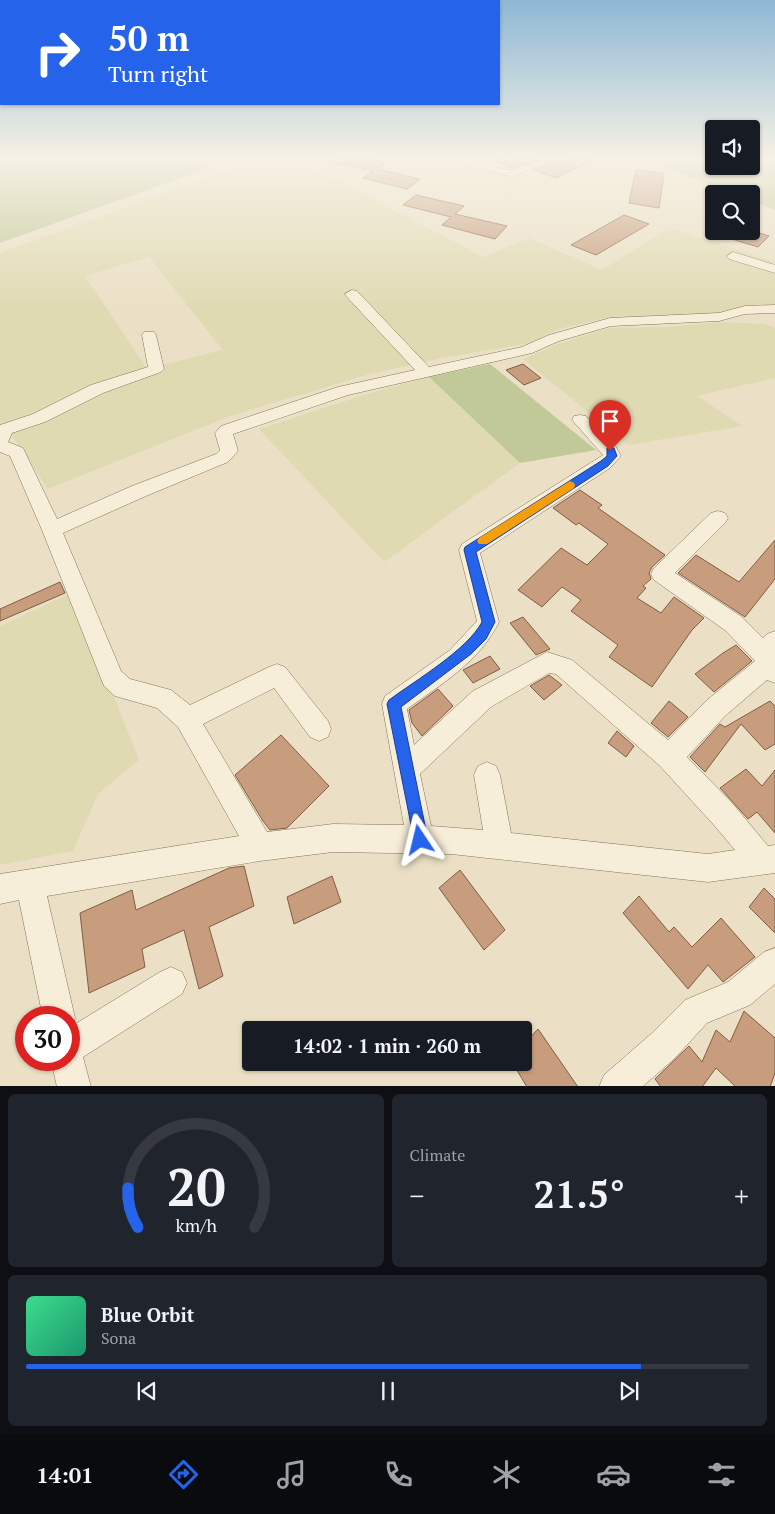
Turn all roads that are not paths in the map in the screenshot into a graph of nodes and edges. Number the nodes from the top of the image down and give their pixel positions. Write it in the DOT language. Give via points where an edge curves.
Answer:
graph roads {
  1 [pos="733,256"];
  2 [pos="775,270"];
  3 [pos="352,294"];
  4 [pos="775,309"];
  5 [pos="149,335"];
  6 [pos="426,373"];
  7 [pos="580,420"];
  8 [pos="0,441"];
  9 [pos="0,446"];
  10 [pos="718,518"];
  11 [pos="52,530"];
  12 [pos="770,658"];
  13 [pos="187,719"];
  14 [pos="319,729"];
  15 [pos="670,757"];
  16 [pos="407,769"];
  17 [pos="487,775"];
  18 [pos="420,840"];
  19 [pos="500,846"];
  20 [pos="260,847"];
  21 [pos="769,861"];
  22 [pos="30,884"];
  23 [pos="0,889"];
  24 [pos="775,963"];
  25 [pos="171,983"];
  26 [pos="55,1006"];
  27 [pos="80,1040"];
  28 [pos="71,1071"];
  29 [pos="74,1086"];
  30 [pos="616,1086"];
  1 -- 2 [label="street"];
  3 -- 6 [label="street"];
  4 -- 6 [label="street" via="745,310 719,317 610,322 554,338 527,350"];
  5 -- 8 [label="street" via="156,369 97,389 39,418 5,429"];
  6 -- 11 [label="street" via="344,391 227,430 224,438 229,451 222,458"];
  7 -- 16 [label="street" via="612,456 469,550 488,622 482,635 466,650 394,704"];
  9 -- 11 [label="street" via="16,452"];
  10 -- 12 [label="street" via="661,574 734,624"];
  11 -- 13 [label="street" via="112,678 123,688 163,698"];
  12 -- 15 [label="street"];
  13 -- 14 [label="street" via="277,675"];
  13 -- 20 [label="street"];
  15 -- 16 [label="street" via="564,667 547,662 482,699"];
  15 -- 21 [label="street"];
  16 -- 18 [label="street"];
  17 -- 19 [label="street"];
  18 -- 19 [label="street"];
  18 -- 20 [label="street" via="333,838"];
  19 -- 21 [label="street" via="708,868"];
  20 -- 22 [label="street"];
  22 -- 23 [label="street"];
  22 -- 26 [label="street"];
  24 -- 30 [label="street" via="739,994 696,1011 663,1046"];
  25 -- 27 [label="street"];
  28 -- 29 [label="street"];
}
